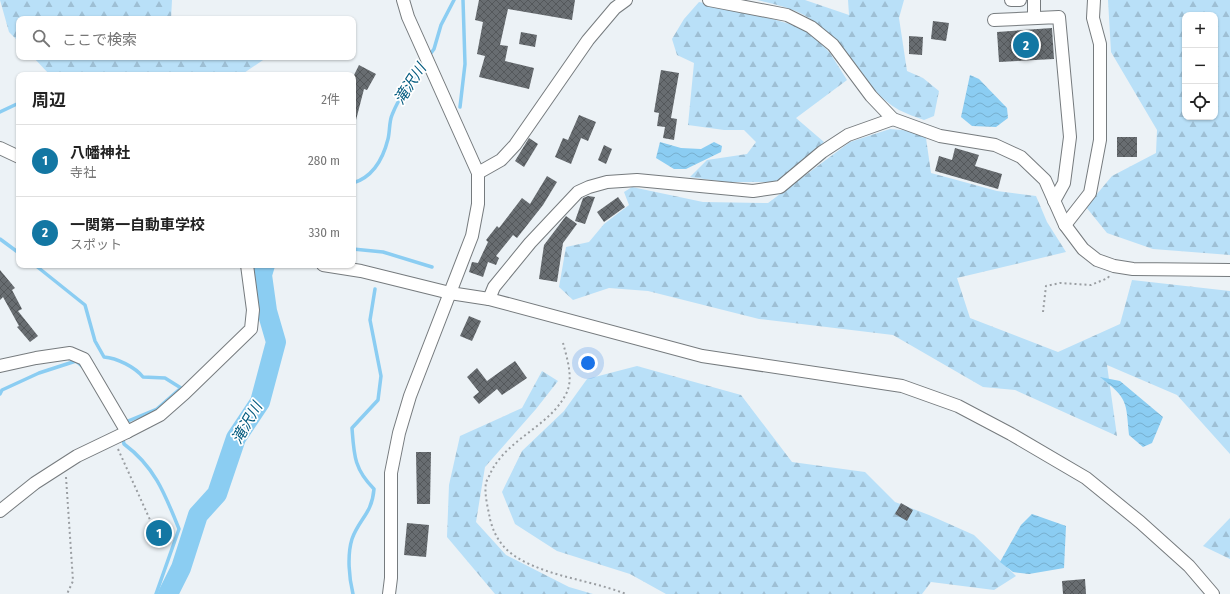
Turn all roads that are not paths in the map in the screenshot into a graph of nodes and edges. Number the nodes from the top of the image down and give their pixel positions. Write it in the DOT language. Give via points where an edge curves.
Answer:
graph roads {
  1 [pos="403,0"];
  2 [pos="626,0"];
  3 [pos="708,0"];
  4 [pos="1011,0"];
  5 [pos="1020,0"];
  6 [pos="1034,0"];
  7 [pos="1094,0"];
  8 [pos="613,4"];
  9 [pos="1034,18"];
  10 [pos="994,20"];
  11 [pos="894,119"];
  12 [pos="0,148"];
  13 [pos="16,156"];
  14 [pos="478,173"];
  15 [pos="1054,201"];
  16 [pos="1065,225"];
  17 [pos="247,268"];
  18 [pos="342,268"];
  19 [pos="1230,270"];
  20 [pos="450,293"];
  21 [pos="488,299"];
  22 [pos="0,366"];
  23 [pos="127,432"];
  24 [pos="0,510"];
  25 [pos="389,594"];
  26 [pos="1213,594"];
  1 -- 14 [label="street" via="408,17"];
  2 -- 8 [label="street"];
  3 -- 11 [label="street" via="787,15 811,27 833,46 871,96"];
  4 -- 5 [label="street"];
  6 -- 9 [label="street"];
  7 -- 16 [label="street" via="1093,18 1100,44 1100,140 1090,193"];
  8 -- 14 [label="street" via="515,145 501,160"];
  9 -- 10 [label="street"];
  9 -- 15 [label="street" via="1059,17 1070,137 1064,183"];
  11 -- 15 [label="street" via="940,136 1010,150 1045,180"];
  11 -- 21 [label="street" via="848,135 822,152 780,187 754,191 637,180 607,182 589,187 578,192 530,243 494,287"];
  12 -- 13 [label="street"];
  14 -- 20 [label="street" via="478,204 472,236"];
  15 -- 16 [label="street"];
  16 -- 19 [label="street" via="1086,252 1097,260 1114,266 1133,269"];
  17 -- 23 [label="street" via="253,310 252,329 160,415"];
  18 -- 20 [label="street"];
  20 -- 21 [label="street"];
  20 -- 25 [label="street" via="410,396 399,433 391,473"];
  21 -- 26 [label="street" via="702,356 902,386 958,406 1012,434 1086,478 1189,566"];
  22 -- 23 [label="street" via="70,353 84,359"];
  23 -- 24 [label="street" via="77,456 35,483"];
}
